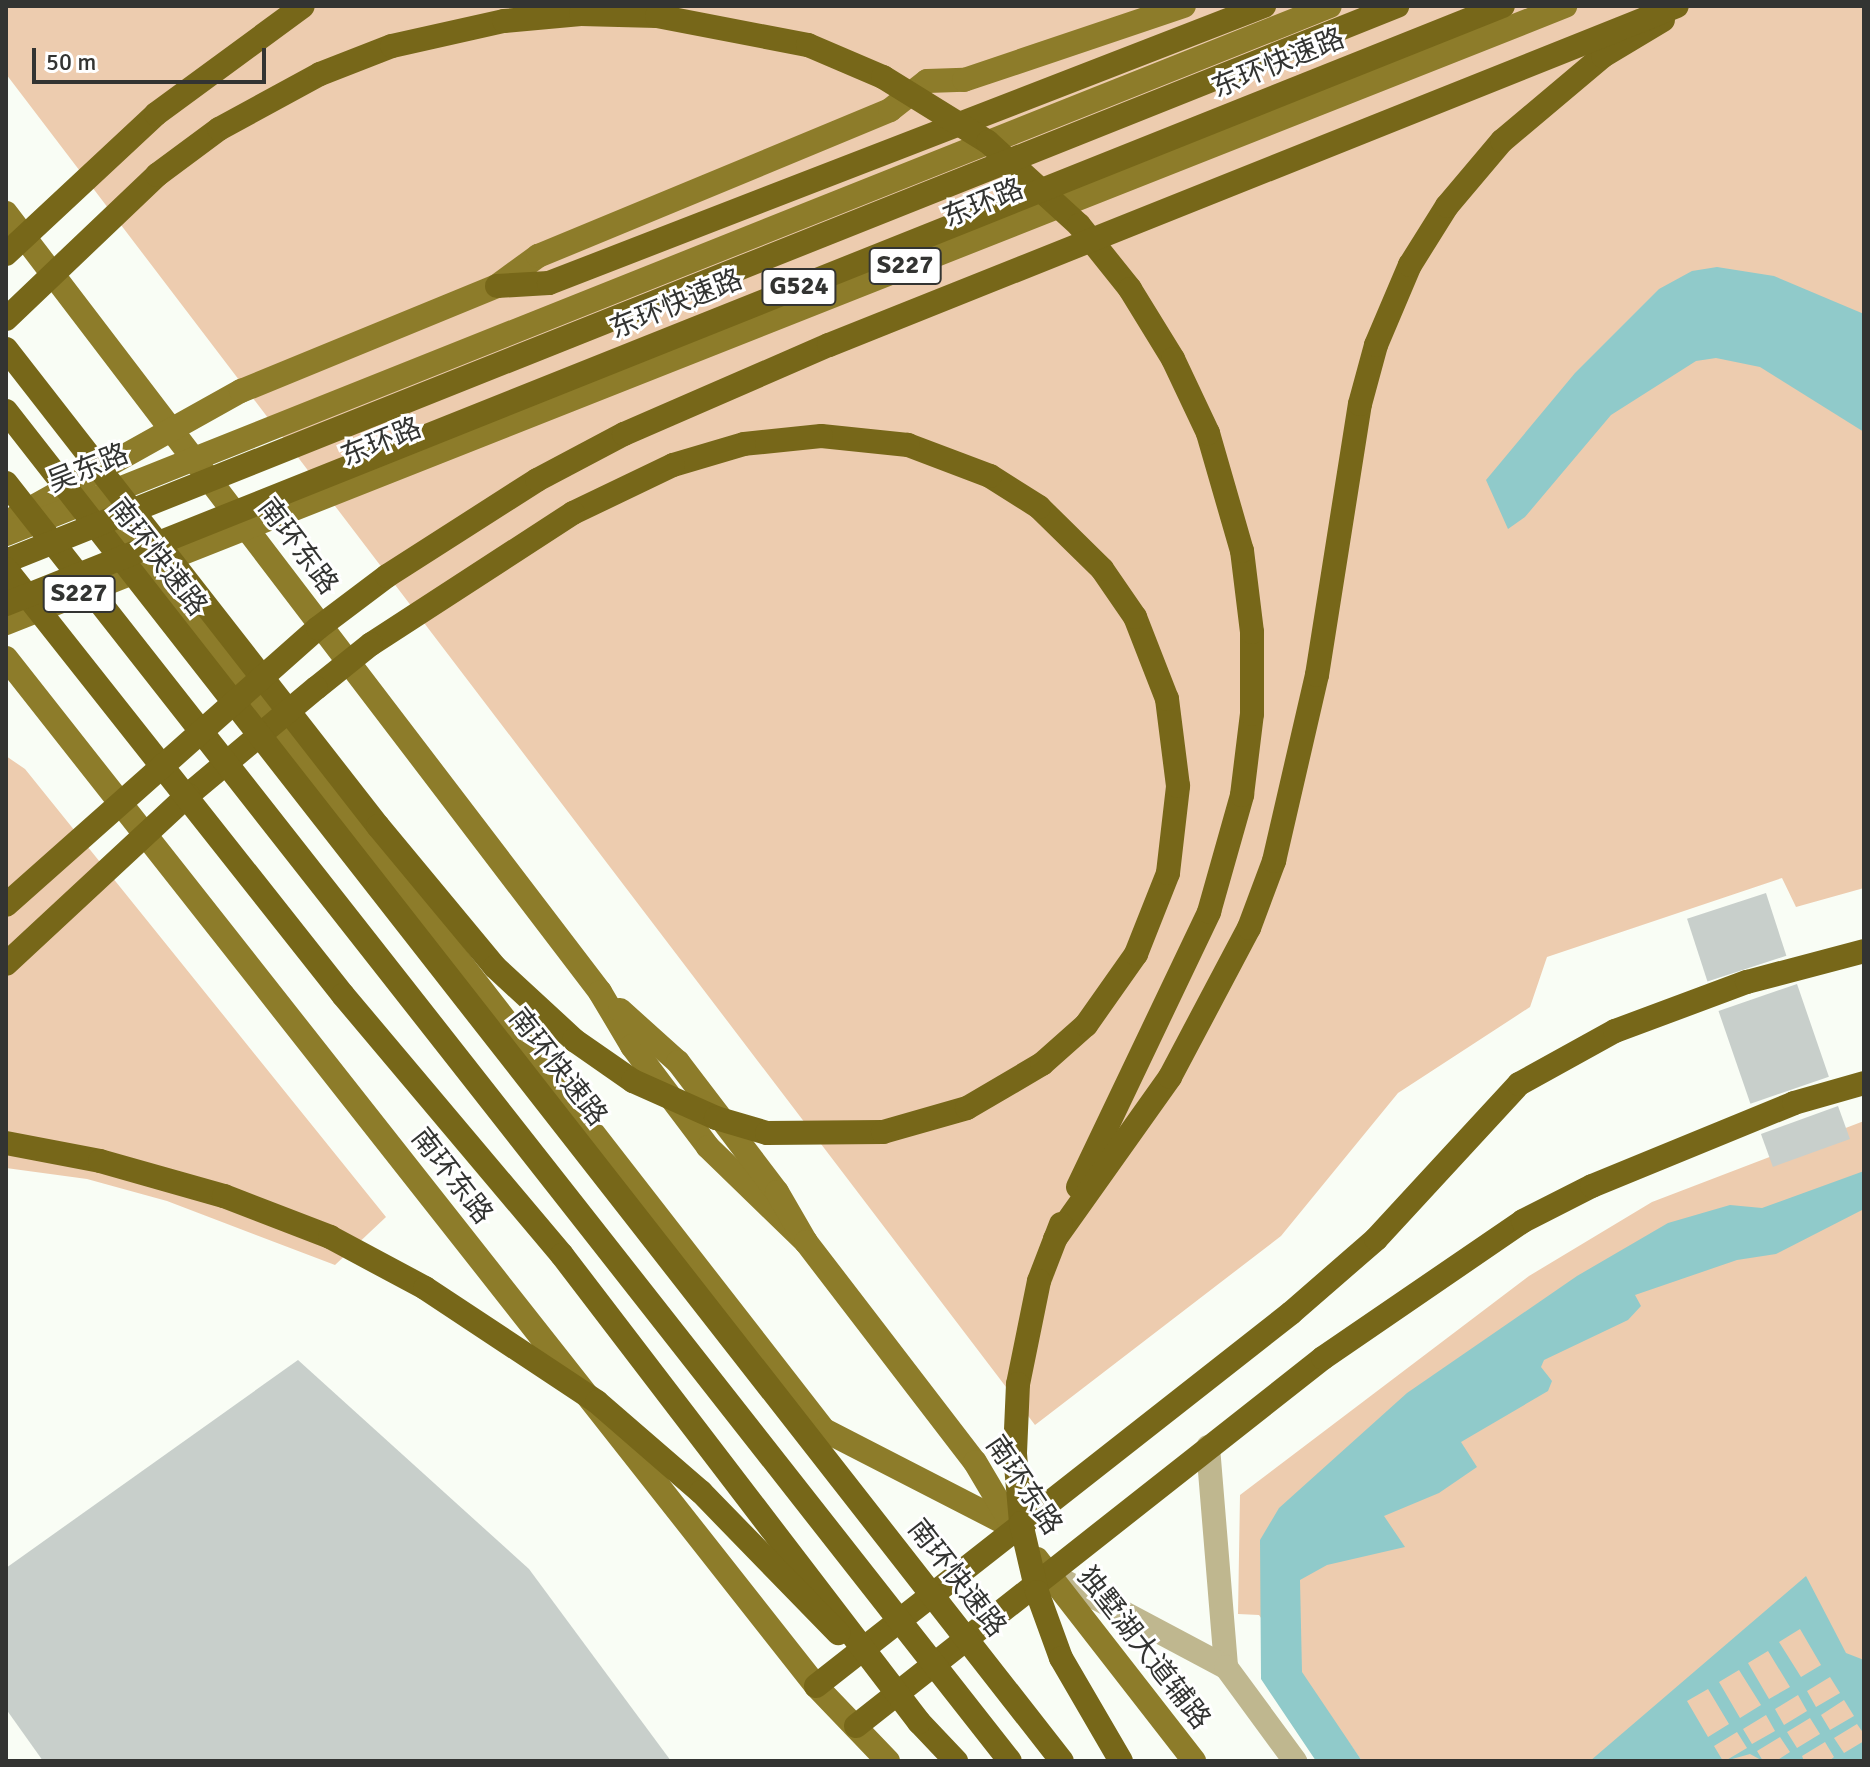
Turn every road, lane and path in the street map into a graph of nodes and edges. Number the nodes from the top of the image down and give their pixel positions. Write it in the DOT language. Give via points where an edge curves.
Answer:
graph roads {
  1 [pos="303,6"];
  2 [pos="1184,6"];
  3 [pos="1264,6"];
  4 [pos="1330,6"];
  5 [pos="1397,6"];
  6 [pos="1503,6"];
  7 [pos="1565,6"];
  8 [pos="1677,6"];
  9 [pos="1688,6"];
  10 [pos="6,213"];
  11 [pos="6,254"];
  12 [pos="497,286"];
  13 [pos="6,319"];
  14 [pos="6,349"];
  15 [pos="6,411"];
  16 [pos="171,429"];
  17 [pos="192,457"];
  18 [pos="6,483"];
  19 [pos="98,496"];
  20 [pos="6,522"];
  21 [pos="246,528"];
  22 [pos="6,534"];
  23 [pos="6,561"];
  24 [pos="152,566"];
  25 [pos="6,569"];
  26 [pos="6,604"];
  27 [pos="6,623"];
  28 [pos="6,658"];
  29 [pos="6,905"];
  30 [pos="1864,951"];
  31 [pos="6,964"];
  32 [pos="1864,1083"];
  33 [pos="6,1143"];
  34 [pos="1055,1239"];
  35 [pos="1208,1447"];
  36 [pos="1015,1528"];
  37 [pos="1047,1572"];
  38 [pos="1226,1667"];
  39 [pos="816,1686"];
  40 [pos="919,1722"];
  41 [pos="856,1726"];
  42 [pos="888,1761"];
  43 [pos="956,1761"];
  44 [pos="1010,1761"];
  45 [pos="1062,1761"];
  46 [pos="1121,1761"];
  47 [pos="1194,1761"];
  48 [pos="1295,1761"];
  1 -- 11 [label="highway, bridge" via="156,114"];
  2 -- 12 [label="main road" via="964,80 927,81 890,110 538,256"];
  3 -- 12 [label="highway" via="549,283"];
  4 -- 17 [label="main road, 东环路"];
  5 -- 23 [label="highway, 东环快速路 / G524, bridge"];
  6 -- 26 [label="highway, 东环快速路 / G524, bridge"];
  7 -- 21 [label="main road, 东环路 / S227"];
  8 -- 29 [label="highway, bridge" via="829,345 624,434 537,480 387,576 318,628"];
  9 -- 34 [label="highway" via="1603,56 1542,102 1471,176 1410,265 1376,345 1360,404 1317,675 1274,861 1242,942 1170,1077"];
  10 -- 16 [label="main road, 南环东路"];
  12 -- 16 [label="main road" via="241,391"];
  13 -- 34 [label="highway, bridge" via="157,175 252,109 320,74 392,46 504,21 581,14 657,16 808,45 919,97 1020,168 1079,225 1130,289 1192,395 1232,511 1252,645 1248,755 1222,874 1193,950"];
  14 -- 31 [label="highway, bridge" via="241,651 251,663 280,701 290,713 378,826 495,967 574,1040 633,1081 716,1118 767,1133 883,1132 967,1108 1042,1064 1095,1014 1136,954 1168,873 1178,786 1167,699 1141,630 1102,569 1039,507 990,476 908,445 850,437 758,441 693,458 622,488 394,627 316,688 305,698 293,708 282,717 188,795"];
  15 -- 45 [label="highway, 南环快速路, bridge"];
  16 -- 17 [label="main road, 南环东路"];
  16 -- 20 [label="main road"];
  17 -- 19 [label="main road, 吴东路"];
  17 -- 21 [label="main road, 南环东路"];
  18 -- 44 [label="highway, bridge"];
  19 -- 22 [label="main road, 吴东路"];
  19 -- 24 [label="main road"];
  21 -- 24 [label="main road, S227"];
  21 -- 36 [label="main road, 南环东路" via="600,992 678,1062 777,1192 806,1242 975,1462"];
  24 -- 27 [label="main road, S227"];
  24 -- 36 [label="main road" via="824,1430"];
  25 -- 40 [label="highway, bridge" via="343,995 562,1255"];
  28 -- 39 [label="main road, 南环东路"];
  30 -- 36 [label="highway" via="1747,982 1615,1031 1519,1084 1376,1239 1291,1313"];
  32 -- 35 [label="highway" via="1794,1103 1592,1186 1523,1221 1373,1322"];
  33 -- 40 [label="highway, bridge" via="160,1176 279,1216 458,1307 597,1402 701,1492"];
  34 -- 46 [label="highway, bridge" via="1022,1349 1015,1419 1017,1489 1028,1558 1048,1625 1076,1689"];
  35 -- 37 [label="highway"];
  35 -- 38 [label="lane"];
  36 -- 37 [label="main road, 南环东路"];
  36 -- 39 [label="highway"];
  37 -- 38 [label="lane"];
  37 -- 41 [label="highway"];
  37 -- 47 [label="main road, 独墅湖大道辅路"];
  38 -- 48 [label="lane"];
  39 -- 41 [label="main road, 南环东路"];
  40 -- 43 [label="highway"];
  41 -- 42 [label="main road"];
}
